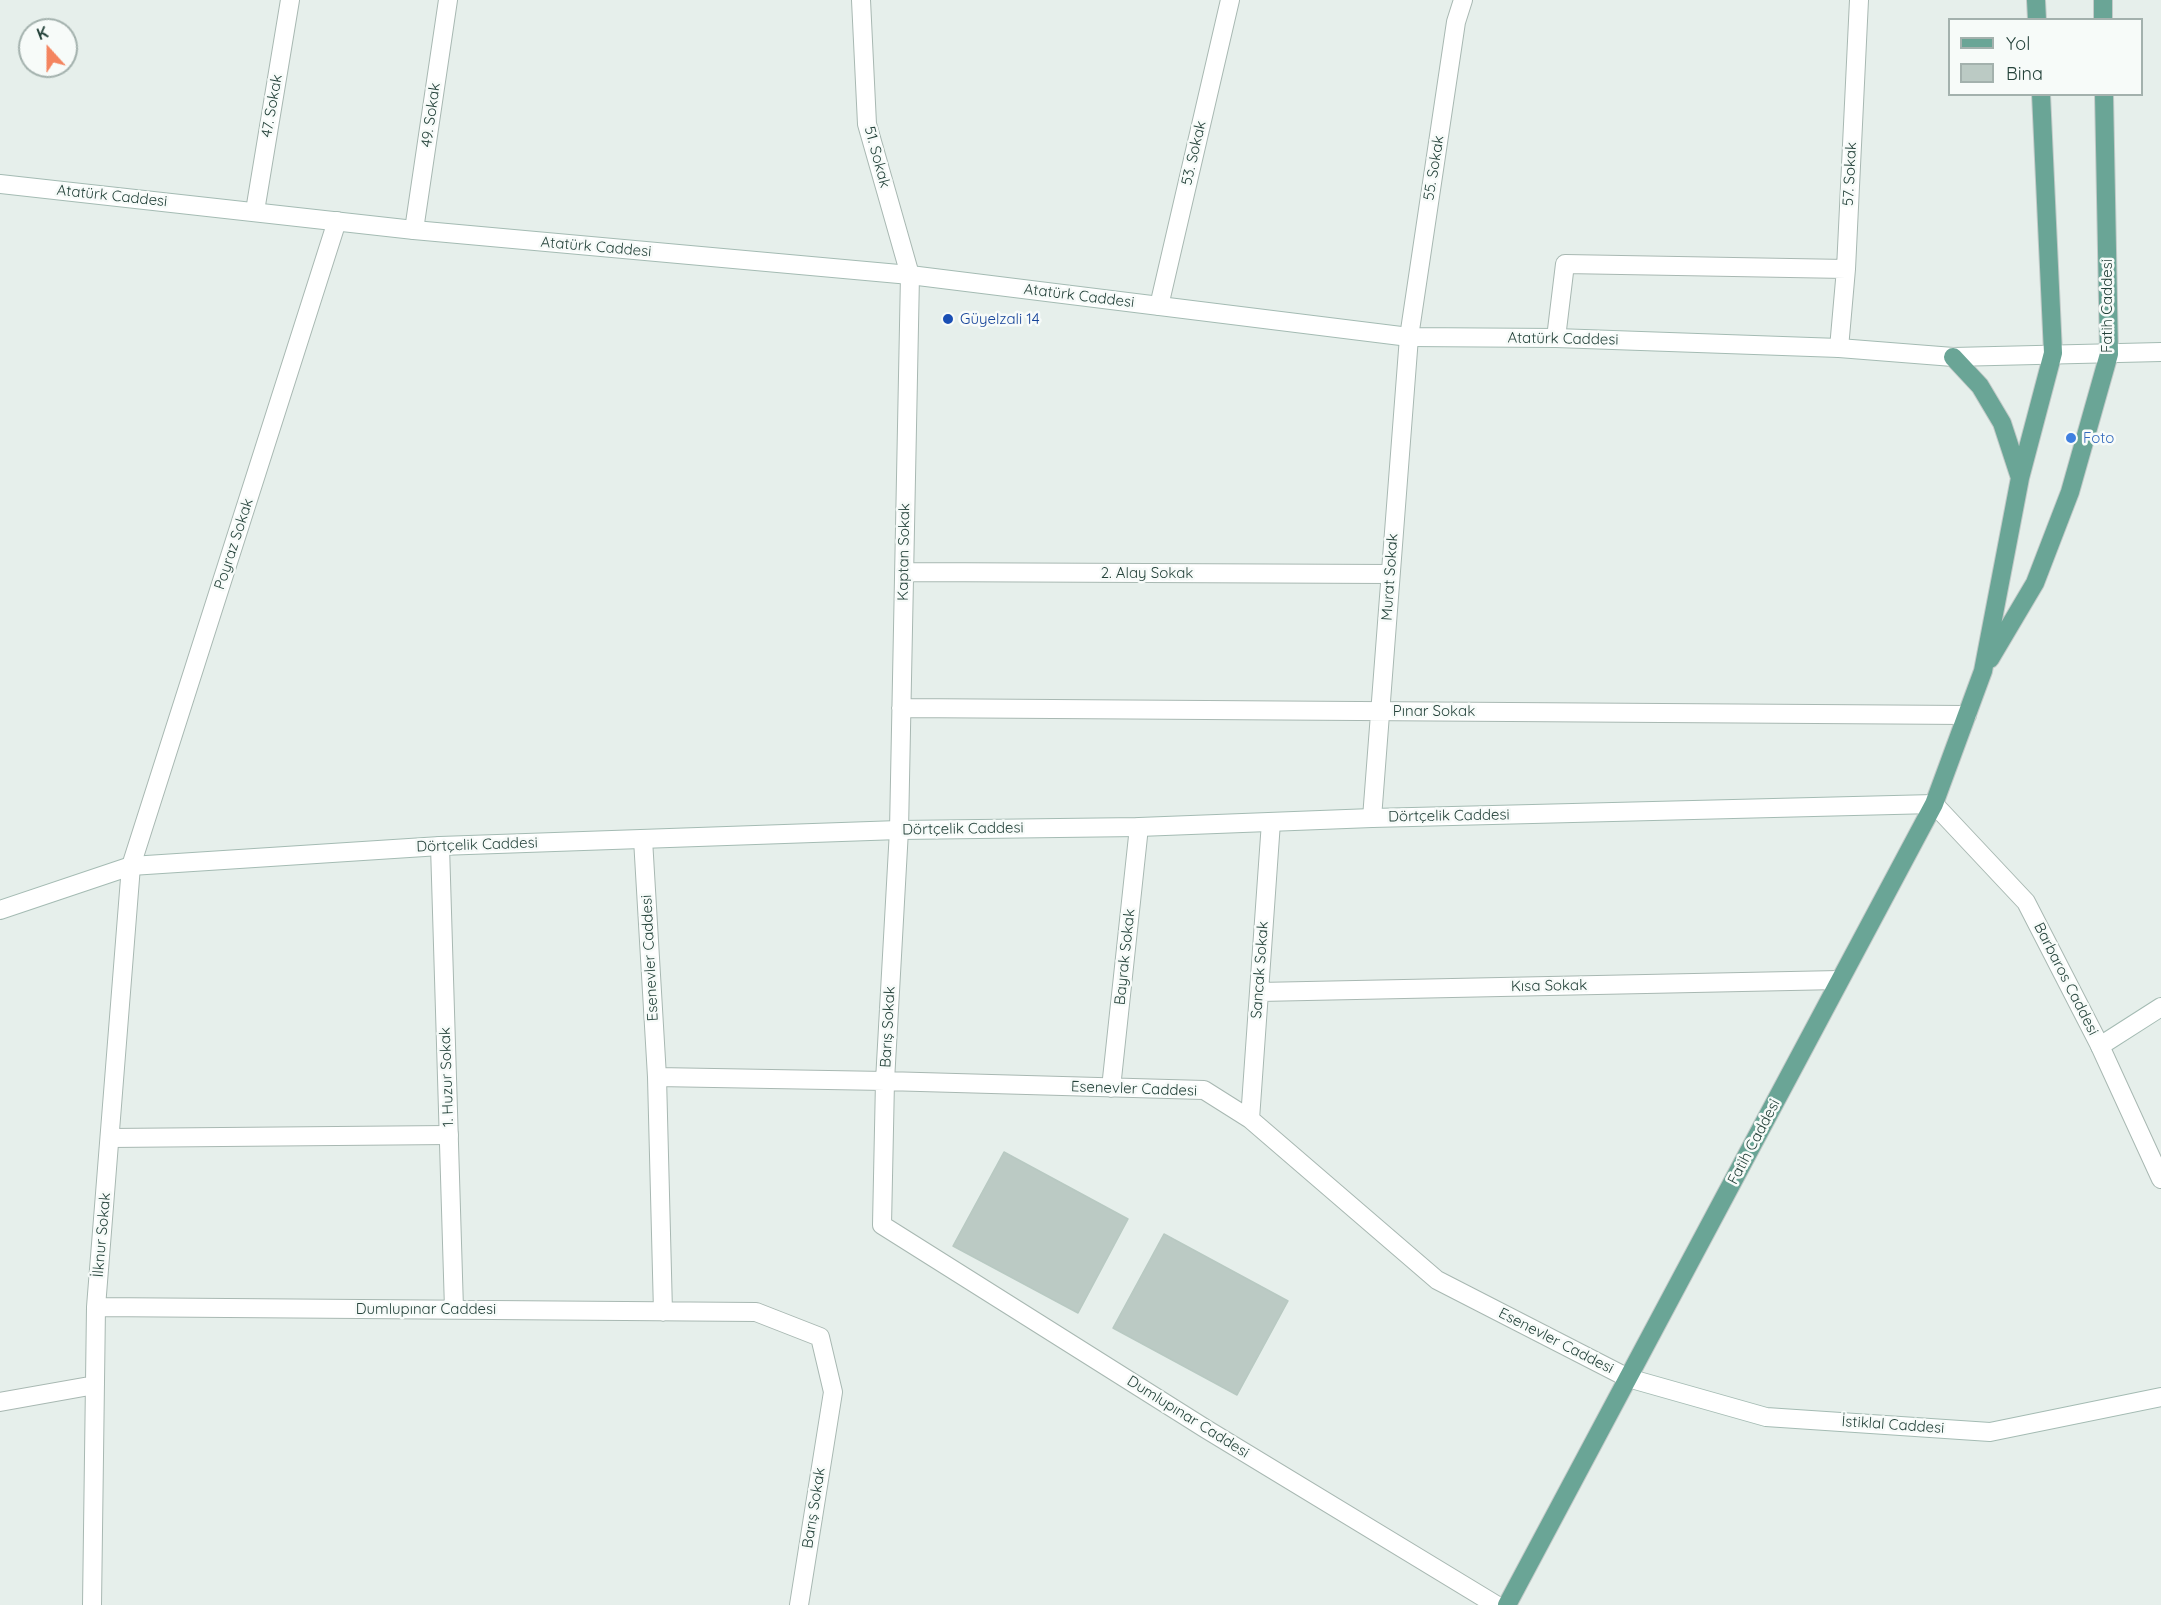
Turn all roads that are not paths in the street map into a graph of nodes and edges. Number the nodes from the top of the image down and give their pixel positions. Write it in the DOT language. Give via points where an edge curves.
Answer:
graph roads {
  1 [pos="290,0"];
  2 [pos="447,0"];
  3 [pos="861,0"];
  4 [pos="1230,0"];
  5 [pos="1463,0"];
  6 [pos="1859,0"];
  7 [pos="2036,0"];
  8 [pos="2103,0"];
  9 [pos="2037,18"];
  10 [pos="2103,18"];
  11 [pos="2041,96"];
  12 [pos="2104,96"];
  13 [pos="0,184"];
  14 [pos="255,211"];
  15 [pos="337,221"];
  16 [pos="414,230"];
  17 [pos="1846,269"];
  18 [pos="910,275"];
  19 [pos="1159,306"];
  20 [pos="1409,337"];
  21 [pos="1556,338"];
  22 [pos="1839,348"];
  23 [pos="2161,352"];
  24 [pos="2053,353"];
  25 [pos="2109,354"];
  26 [pos="1953,357"];
  27 [pos="2020,478"];
  28 [pos="904,572"];
  29 [pos="1390,573"];
  30 [pos="1983,671"];
  31 [pos="901,708"];
  32 [pos="1380,711"];
  33 [pos="1967,715"];
  34 [pos="1934,804"];
  35 [pos="1372,818"];
  36 [pos="1271,822"];
  37 [pos="1139,827"];
  38 [pos="899,830"];
  39 [pos="643,839"];
  40 [pos="440,846"];
  41 [pos="131,866"];
  42 [pos="0,910"];
  43 [pos="1839,980"];
  44 [pos="1258,992"];
  45 [pos="2161,1007"];
  46 [pos="2100,1046"];
  47 [pos="657,1077"];
  48 [pos="885,1081"];
  49 [pos="1111,1088"];
  50 [pos="1250,1119"];
  51 [pos="449,1135"];
  52 [pos="110,1138"];
  53 [pos="2161,1179"];
  54 [pos="882,1226"];
  55 [pos="96,1306"];
  56 [pos="454,1309"];
  57 [pos="663,1312"];
  58 [pos="756,1312"];
  59 [pos="1628,1378"];
  60 [pos="95,1385"];
  61 [pos="2161,1397"];
  62 [pos="0,1402"];
  63 [pos="92,1605"];
  64 [pos="799,1605"];
  65 [pos="1496,1605"];
  66 [pos="1507,1605"];
  1 -- 14 [label="street, 47. Sokak"];
  2 -- 16 [label="street, 49. Sokak"];
  3 -- 18 [label="street, 51. Sokak" via="867,124"];
  4 -- 19 [label="street, 53. Sokak"];
  5 -- 20 [label="street, 55. Sokak" via="1456,22"];
  6 -- 17 [label="street, 57. Sokak"];
  7 -- 9 [label="main road"];
  8 -- 10 [label="main road"];
  11 -- 24 [label="main road"];
  12 -- 25 [label="main road, Fatih Caddesi"];
  13 -- 14 [label="street, Atatürk Caddesi"];
  14 -- 15 [label="street, Atatürk Caddesi"];
  15 -- 16 [label="street, Atatürk Caddesi"];
  15 -- 41 [label="street, Poyraz Sokak"];
  16 -- 18 [label="street, Atatürk Caddesi"];
  17 -- 21 [label="street" via="1565,264"];
  17 -- 22 [label="street, 57. Sokak"];
  18 -- 19 [label="street, Atatürk Caddesi"];
  18 -- 28 [label="street, Kaptan Sokak"];
  19 -- 20 [label="street, Atatürk Caddesi"];
  20 -- 21 [label="street, Atatürk Caddesi"];
  20 -- 29 [label="street, Murat Sokak"];
  21 -- 22 [label="street, Atatürk Caddesi"];
  22 -- 26 [label="street, Atatürk Caddesi"];
  23 -- 25 [label="street, Atatürk Caddesi"];
  24 -- 25 [label="street, Atatürk Caddesi"];
  24 -- 26 [label="street, Atatürk Caddesi"];
  24 -- 27 [label="main road"];
  25 -- 30 [label="main road, Fatih Caddesi" via="2070,492 2035,583"];
  26 -- 27 [label="main road, Fatih Caddesi" via="1980,386 2002,423"];
  27 -- 30 [label="main road, Fatih Caddesi"];
  28 -- 29 [label="street, 2. Alay Sokak"];
  28 -- 31 [label="street, Kaptan Sokak"];
  29 -- 32 [label="street, Murat Sokak"];
  30 -- 33 [label="main road, Fatih Caddesi"];
  31 -- 32 [label="street, Pınar Sokak"];
  31 -- 38 [label="street, Kaptan Sokak"];
  32 -- 33 [label="street, Pınar Sokak"];
  32 -- 35 [label="street, Murat Sokak"];
  33 -- 34 [label="main road, Fatih Caddesi"];
  34 -- 35 [label="street, Dörtçelik Caddesi"];
  34 -- 43 [label="main road, Fatih Caddesi"];
  34 -- 46 [label="street, Barbaros Caddesi" via="2026,902"];
  35 -- 36 [label="street, Dörtçelik Caddesi"];
  36 -- 37 [label="street, Dörtçelik Caddesi"];
  36 -- 44 [label="street, Sancak Sokak"];
  37 -- 38 [label="street, Dörtçelik Caddesi"];
  37 -- 49 [label="street, Bayrak Sokak"];
  38 -- 39 [label="street, Dörtçelik Caddesi"];
  38 -- 48 [label="street, Barış Sokak"];
  39 -- 40 [label="street, Dörtçelik Caddesi"];
  39 -- 47 [label="street, Esenevler Caddesi"];
  40 -- 41 [label="street, Dörtçelik Caddesi"];
  40 -- 51 [label="street, 1. Huzur Sokak"];
  41 -- 42 [label="street, Dörtçelik Caddesi"];
  41 -- 52 [label="street, İlknur Sokak"];
  43 -- 44 [label="street, Kısa Sokak"];
  43 -- 59 [label="main road, Fatih Caddesi"];
  44 -- 50 [label="street, Sancak Sokak"];
  45 -- 46 [label="street"];
  46 -- 53 [label="street, Barbaros Caddesi"];
  47 -- 48 [label="street, Esenevler Caddesi"];
  47 -- 57 [label="street, Esenevler Caddesi"];
  48 -- 49 [label="street, Esenevler Caddesi"];
  48 -- 54 [label="street, Barış Sokak"];
  49 -- 50 [label="street, Esenevler Caddesi" via="1204,1090"];
  50 -- 59 [label="street, Esenevler Caddesi" via="1437,1280"];
  51 -- 52 [label="street"];
  51 -- 56 [label="street, 1. Huzur Sokak"];
  52 -- 55 [label="street, İlknur Sokak"];
  54 -- 65 [label="street, Dumlupınar Caddesi"];
  55 -- 56 [label="street, Dumlupınar Caddesi"];
  55 -- 60 [label="street, İlknur Sokak"];
  56 -- 57 [label="street, Dumlupınar Caddesi"];
  57 -- 58 [label="street, Dumlupınar Caddesi"];
  58 -- 64 [label="street, Barış Sokak" via="820,1337 833,1392"];
  59 -- 61 [label="street, İstiklal Caddesi" via="1766,1417 1990,1432"];
  59 -- 66 [label="main road, Fatih Caddesi"];
  60 -- 62 [label="street"];
  60 -- 63 [label="street, İlknur Sokak"];
}
